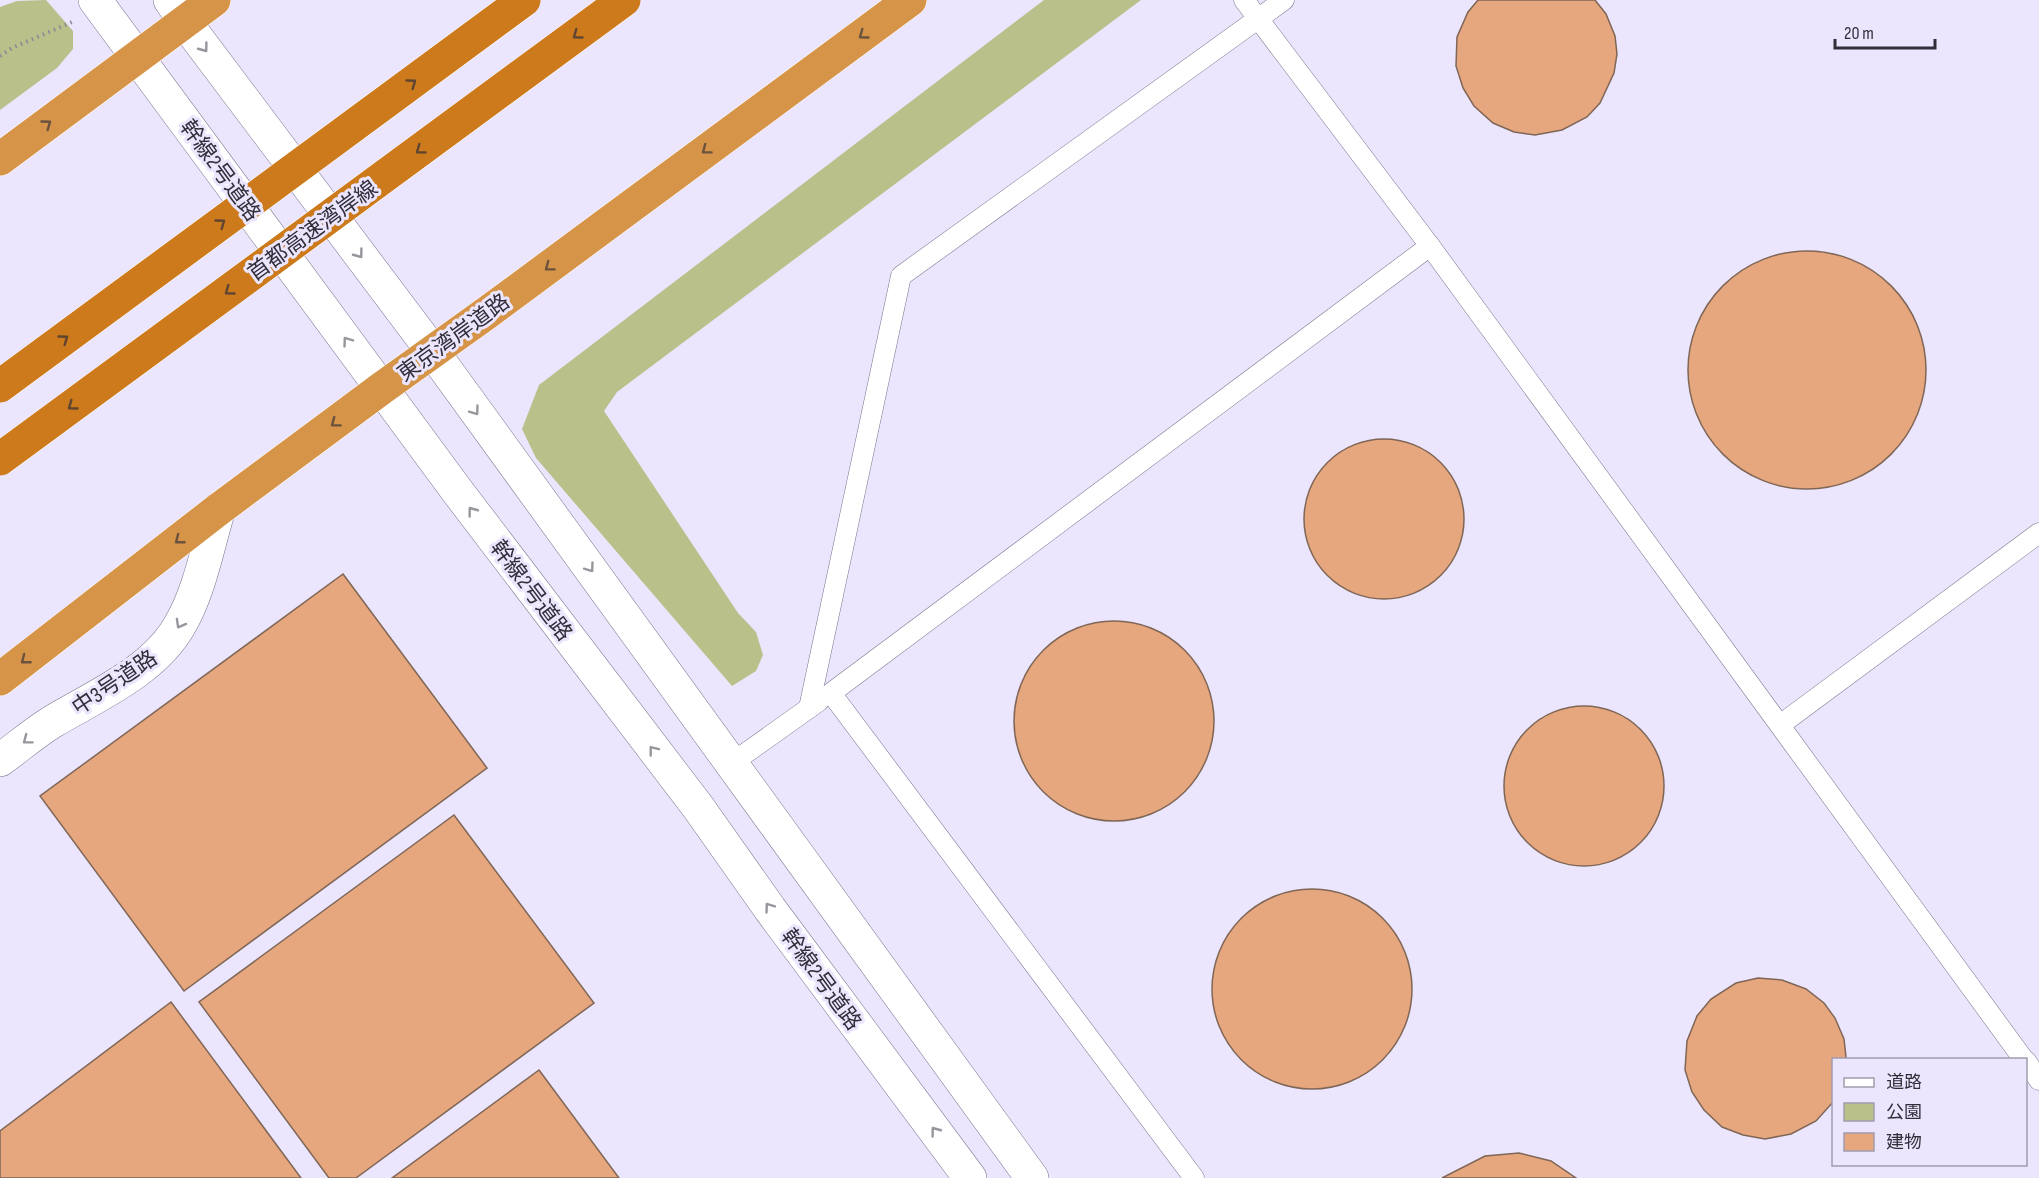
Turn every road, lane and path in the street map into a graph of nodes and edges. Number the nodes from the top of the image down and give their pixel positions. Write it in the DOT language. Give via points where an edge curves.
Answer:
graph roads {
  1 [pos="214,0"];
  2 [pos="524,0"];
  3 [pos="624,0"];
  4 [pos="910,0"];
  5 [pos="1244,0"];
  6 [pos="1284,0"];
  7 [pos="98,4"];
  8 [pos="177,11"];
  9 [pos="1258,19"];
  10 [pos="137,56"];
  11 [pos="0,57"];
  12 [pos="0,159"];
  13 [pos="1430,246"];
  14 [pos="433,352"];
  15 [pos="0,386"];
  16 [pos="382,388"];
  17 [pos="0,459"];
  18 [pos="219,509"];
  19 [pos="2039,533"];
  20 [pos="0,679"];
  21 [pos="831,693"];
  22 [pos="809,708"];
  23 [pos="1780,725"];
  24 [pos="0,760"];
  25 [pos="732,763"];
  26 [pos="2024,1058"];
  27 [pos="2027,1063"];
  28 [pos="2039,1080"];
  29 [pos="970,1178"];
  30 [pos="1032,1178"];
  31 [pos="1194,1178"];
  1 -- 8 [label="highway"];
  15 -- 2 [label="highway, one-way, bridge"];
  3 -- 17 [label="highway, 首都高速湾岸線, one-way, bridge"];
  4 -- 14 [label="highway, 東京湾岸道路, one-way"];
  5 -- 9 [label="lane"];
  6 -- 9 [label="lane"];
  7 -- 10 [label="street, 幹線2号道路"];
  7 -- 11 [label="path"];
  8 -- 10 [label="highway"];
  8 -- 14 [label="street, one-way"];
  9 -- 13 [label="lane"];
  9 -- 22 [label="lane" via="901,276"];
  12 -- 10 [label="highway, one-way"];
  16 -- 10 [label="street, 幹線2号道路, one-way"];
  13 -- 21 [label="lane"];
  13 -- 23 [label="lane"];
  14 -- 16 [label="highway, 東京湾岸道路"];
  14 -- 25 [label="street, one-way"];
  16 -- 18 [label="highway, 東京湾岸道路, one-way"];
  29 -- 16 [label="street, 幹線2号道路, one-way" via="698,807"];
  18 -- 20 [label="highway, 東京湾岸道路, one-way"];
  18 -- 24 [label="street, 中3号道路, one-way" via="183,621 161,652"];
  19 -- 23 [label="lane"];
  21 -- 22 [label="lane"];
  21 -- 31 [label="lane"];
  22 -- 25 [label="lane"];
  23 -- 26 [label="lane"];
  25 -- 30 [label="street"];
  27 -- 28 [label="lane"];
}
